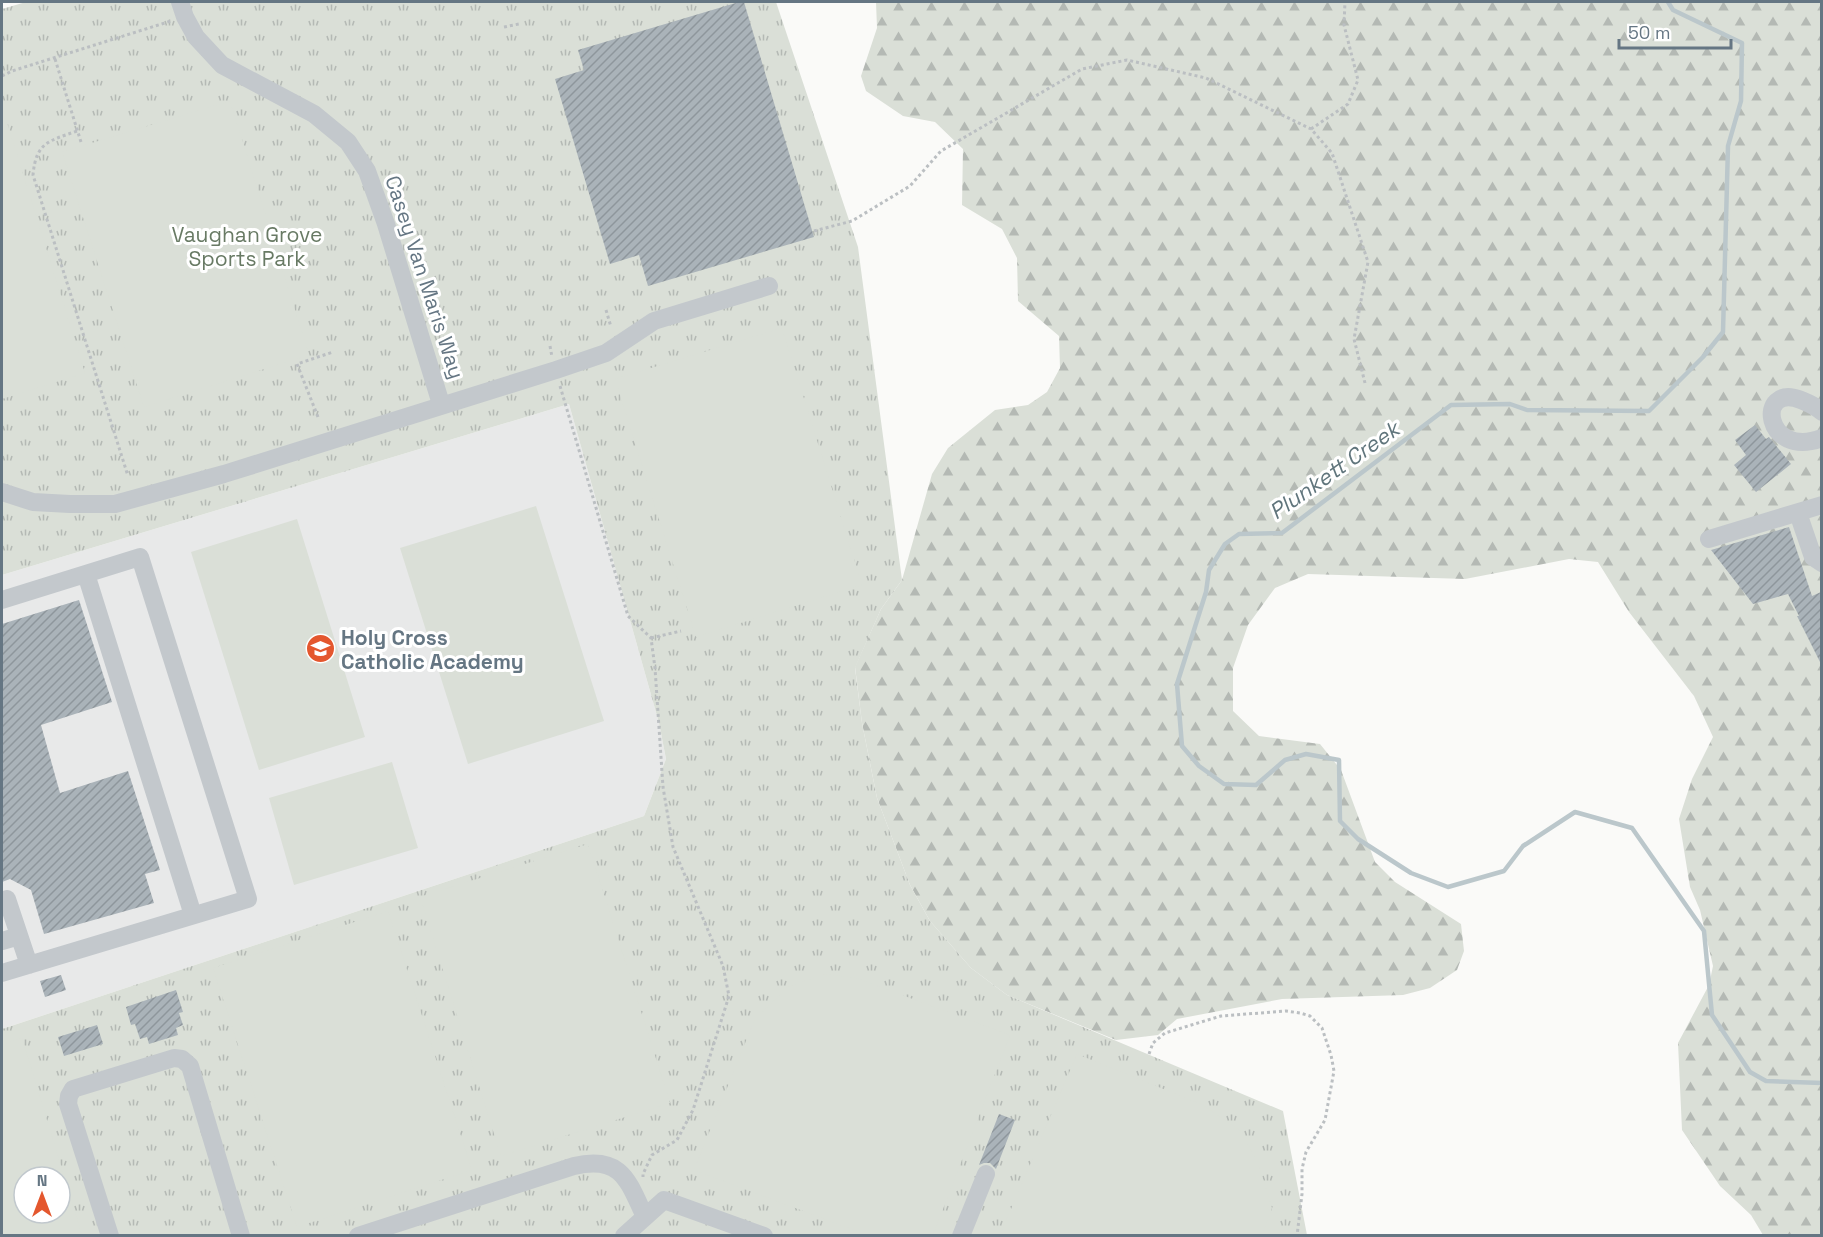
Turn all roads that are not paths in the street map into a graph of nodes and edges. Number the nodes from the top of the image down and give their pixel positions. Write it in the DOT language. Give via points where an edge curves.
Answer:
graph roads {
  1 [pos="183,9"];
  2 [pos="769,286"];
  3 [pos="441,404"];
  4 [pos="1821,412"];
  5 [pos="1821,438"];
  6 [pos="2,492"];
  7 [pos="1821,505"];
  8 [pos="1797,513"];
  9 [pos="1709,539"];
  10 [pos="1815,541"];
  11 [pos="1821,562"];
  12 [pos="86,574"];
  13 [pos="2,600"];
  14 [pos="2,901"];
  15 [pos="193,915"];
  16 [pos="19,936"];
  17 [pos="2,942"];
  18 [pos="29,965"];
  19 [pos="2,973"];
  20 [pos="986,1174"];
  21 [pos="645,1217"];
  22 [pos="110,1236"];
  23 [pos="241,1236"];
  24 [pos="357,1236"];
  25 [pos="624,1236"];
  26 [pos="764,1236"];
  27 [pos="961,1236"];
  1 -- 3 [label="street, Casey Van Maris Way" via="196,37 222,64 314,114 348,142 368,171"];
  2 -- 3 [label="street" via="654,321 606,353"];
  3 -- 6 [label="street" via="224,474 115,504 33,502"];
  4 -- 5 [label="street" via="1793,398 1782,398 1773,406 1770,417 1786,439 1800,443"];
  7 -- 8 [label="street"];
  8 -- 9 [label="street"];
  8 -- 10 [label="street"];
  10 -- 11 [label="street" via="1813,557"];
  12 -- 13 [label="street"];
  12 -- 15 [label="street"];
  12 -- 15 [label="street" via="140,556 248,899"];
  14 -- 16 [label="street" via="7,899"];
  15 -- 18 [label="street"];
  16 -- 17 [label="street"];
  16 -- 18 [label="street"];
  18 -- 19 [label="street"];
  20 -- 27 [label="street"];
  21 -- 24 [label="street" via="626,1178 612,1167 590,1162"];
  21 -- 25 [label="street"];
  21 -- 26 [label="street" via="664,1200"];
  22 -- 23 [label="street" via="68,1104 69,1096 73,1089 174,1058 189,1066"];
}
